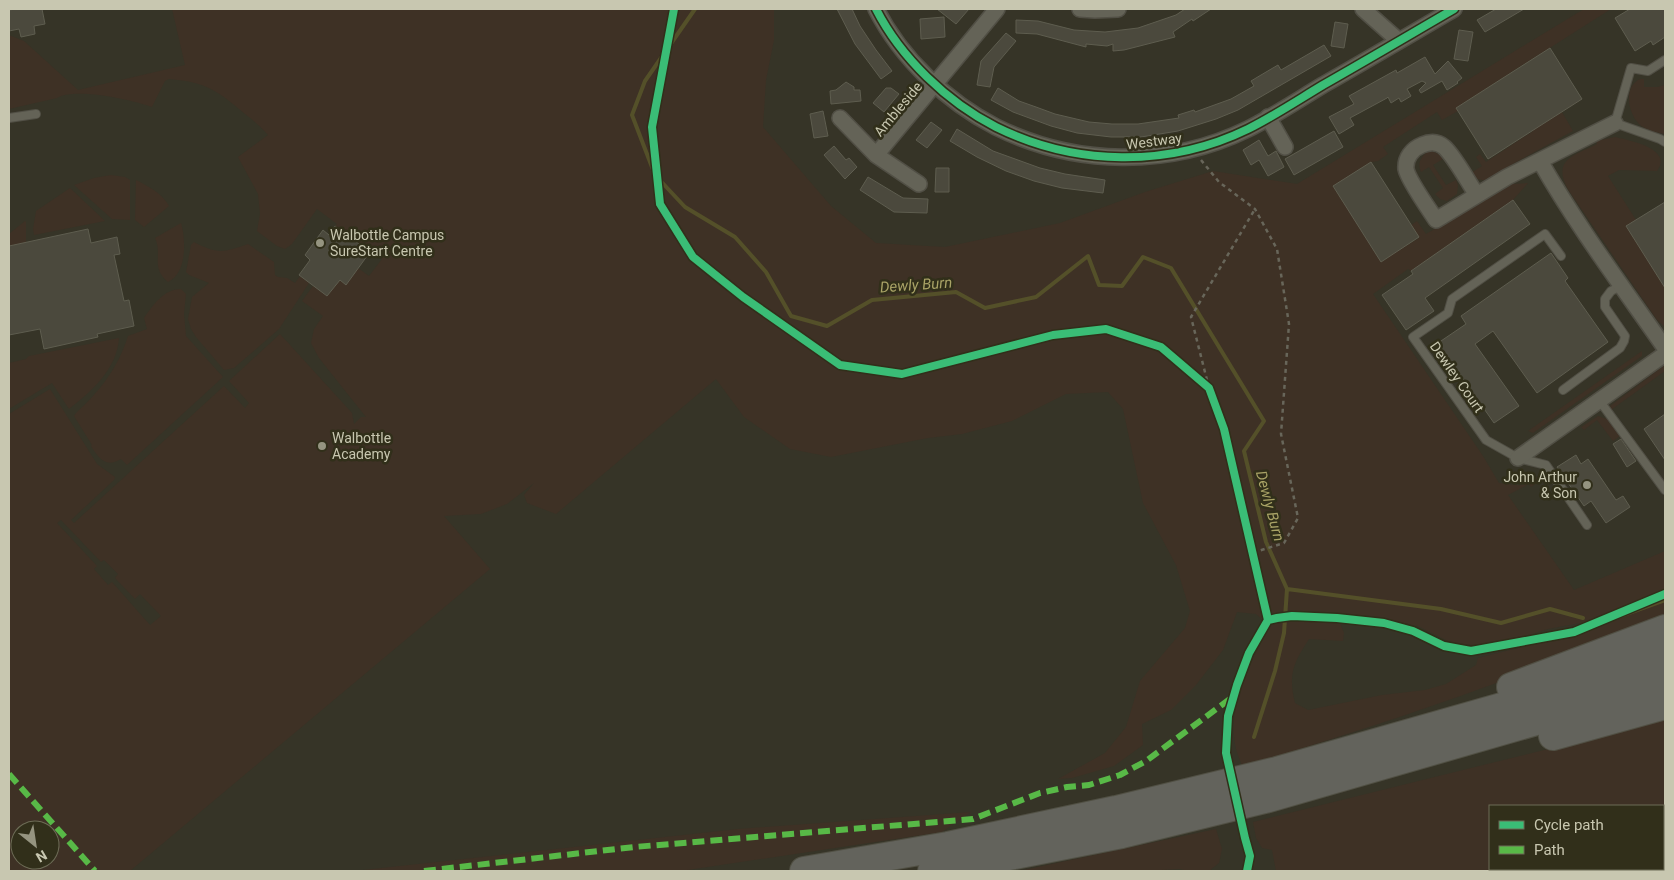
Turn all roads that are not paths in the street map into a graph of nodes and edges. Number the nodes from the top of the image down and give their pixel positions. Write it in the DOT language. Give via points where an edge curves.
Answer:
graph roads {
  1 [pos="876,9"];
  2 [pos="997,9"];
  3 [pos="1080,9"];
  4 [pos="1118,9"];
  5 [pos="1363,9"];
  6 [pos="1454,9"];
  7 [pos="1399,41"];
  8 [pos="1665,60"];
  9 [pos="935,84"];
  10 [pos="36,114"];
  11 [pos="1268,117"];
  12 [pos="9,118"];
  13 [pos="840,118"];
  14 [pos="1614,123"];
  15 [pos="1665,142"];
  16 [pos="1285,147"];
  17 [pos="876,155"];
  18 [pos="1540,160"];
  19 [pos="919,184"];
  20 [pos="1477,195"];
  21 [pos="1561,256"];
  22 [pos="1621,286"];
  23 [pos="1665,348"];
  24 [pos="1665,354"];
  25 [pos="1563,390"];
  26 [pos="1599,400"];
  27 [pos="1518,458"];
  28 [pos="1665,490"];
  29 [pos="1587,525"];
  30 [pos="1665,629"];
  31 [pos="1665,656"];
  32 [pos="1665,681"];
  33 [pos="1665,705"];
  34 [pos="1277,771"];
  35 [pos="1265,799"];
  36 [pos="804,871"];
  37 [pos="932,871"];
  1 -- 9 [label="street, Westway" via="904,50"];
  2 -- 9 [label="street, Ambleside"];
  3 -- 4 [label="street"];
  5 -- 7 [label="street"];
  6 -- 7 [label="street, Westway"];
  7 -- 11 [label="street, Westway"];
  8 -- 14 [label="lane" via="1648,71 1631,68"];
  9 -- 11 [label="street, Westway" via="968,110 1015,136 1088,156 1141,158 1169,154 1232,136"];
  9 -- 17 [label="street, Ambleside"];
  10 -- 12 [label="lane"];
  11 -- 16 [label="street"];
  13 -- 17 [label="street, Ambleside"];
  14 -- 15 [label="lane"];
  14 -- 18 [label="street"];
  17 -- 19 [label="street, Ambleside"];
  18 -- 20 [label="street"];
  18 -- 22 [label="street" via="1558,193"];
  20 -- 20 [label="street" via="1436,220 1406,171 1410,153 1429,142 1438,143 1452,157"];
  21 -- 27 [label="lane, Dewley Court" via="1546,234 1452,300 1448,313 1413,337 1486,440"];
  22 -- 23 [label="street"];
  22 -- 25 [label="lane" via="1605,299 1605,307 1625,336 1624,341 1620,348"];
  24 -- 26 [label="street"];
  26 -- 27 [label="street"];
  26 -- 28 [label="lane"];
  27 -- 29 [label="lane" via="1546,465"];
  30 -- 34 [label="highway"];
  31 -- 34 [label="highway"];
  32 -- 35 [label="highway"];
  33 -- 35 [label="highway" via="1446,766"];
  34 -- 36 [label="highway" via="948,846"];
  35 -- 37 [label="highway" via="1122,834"];
}
